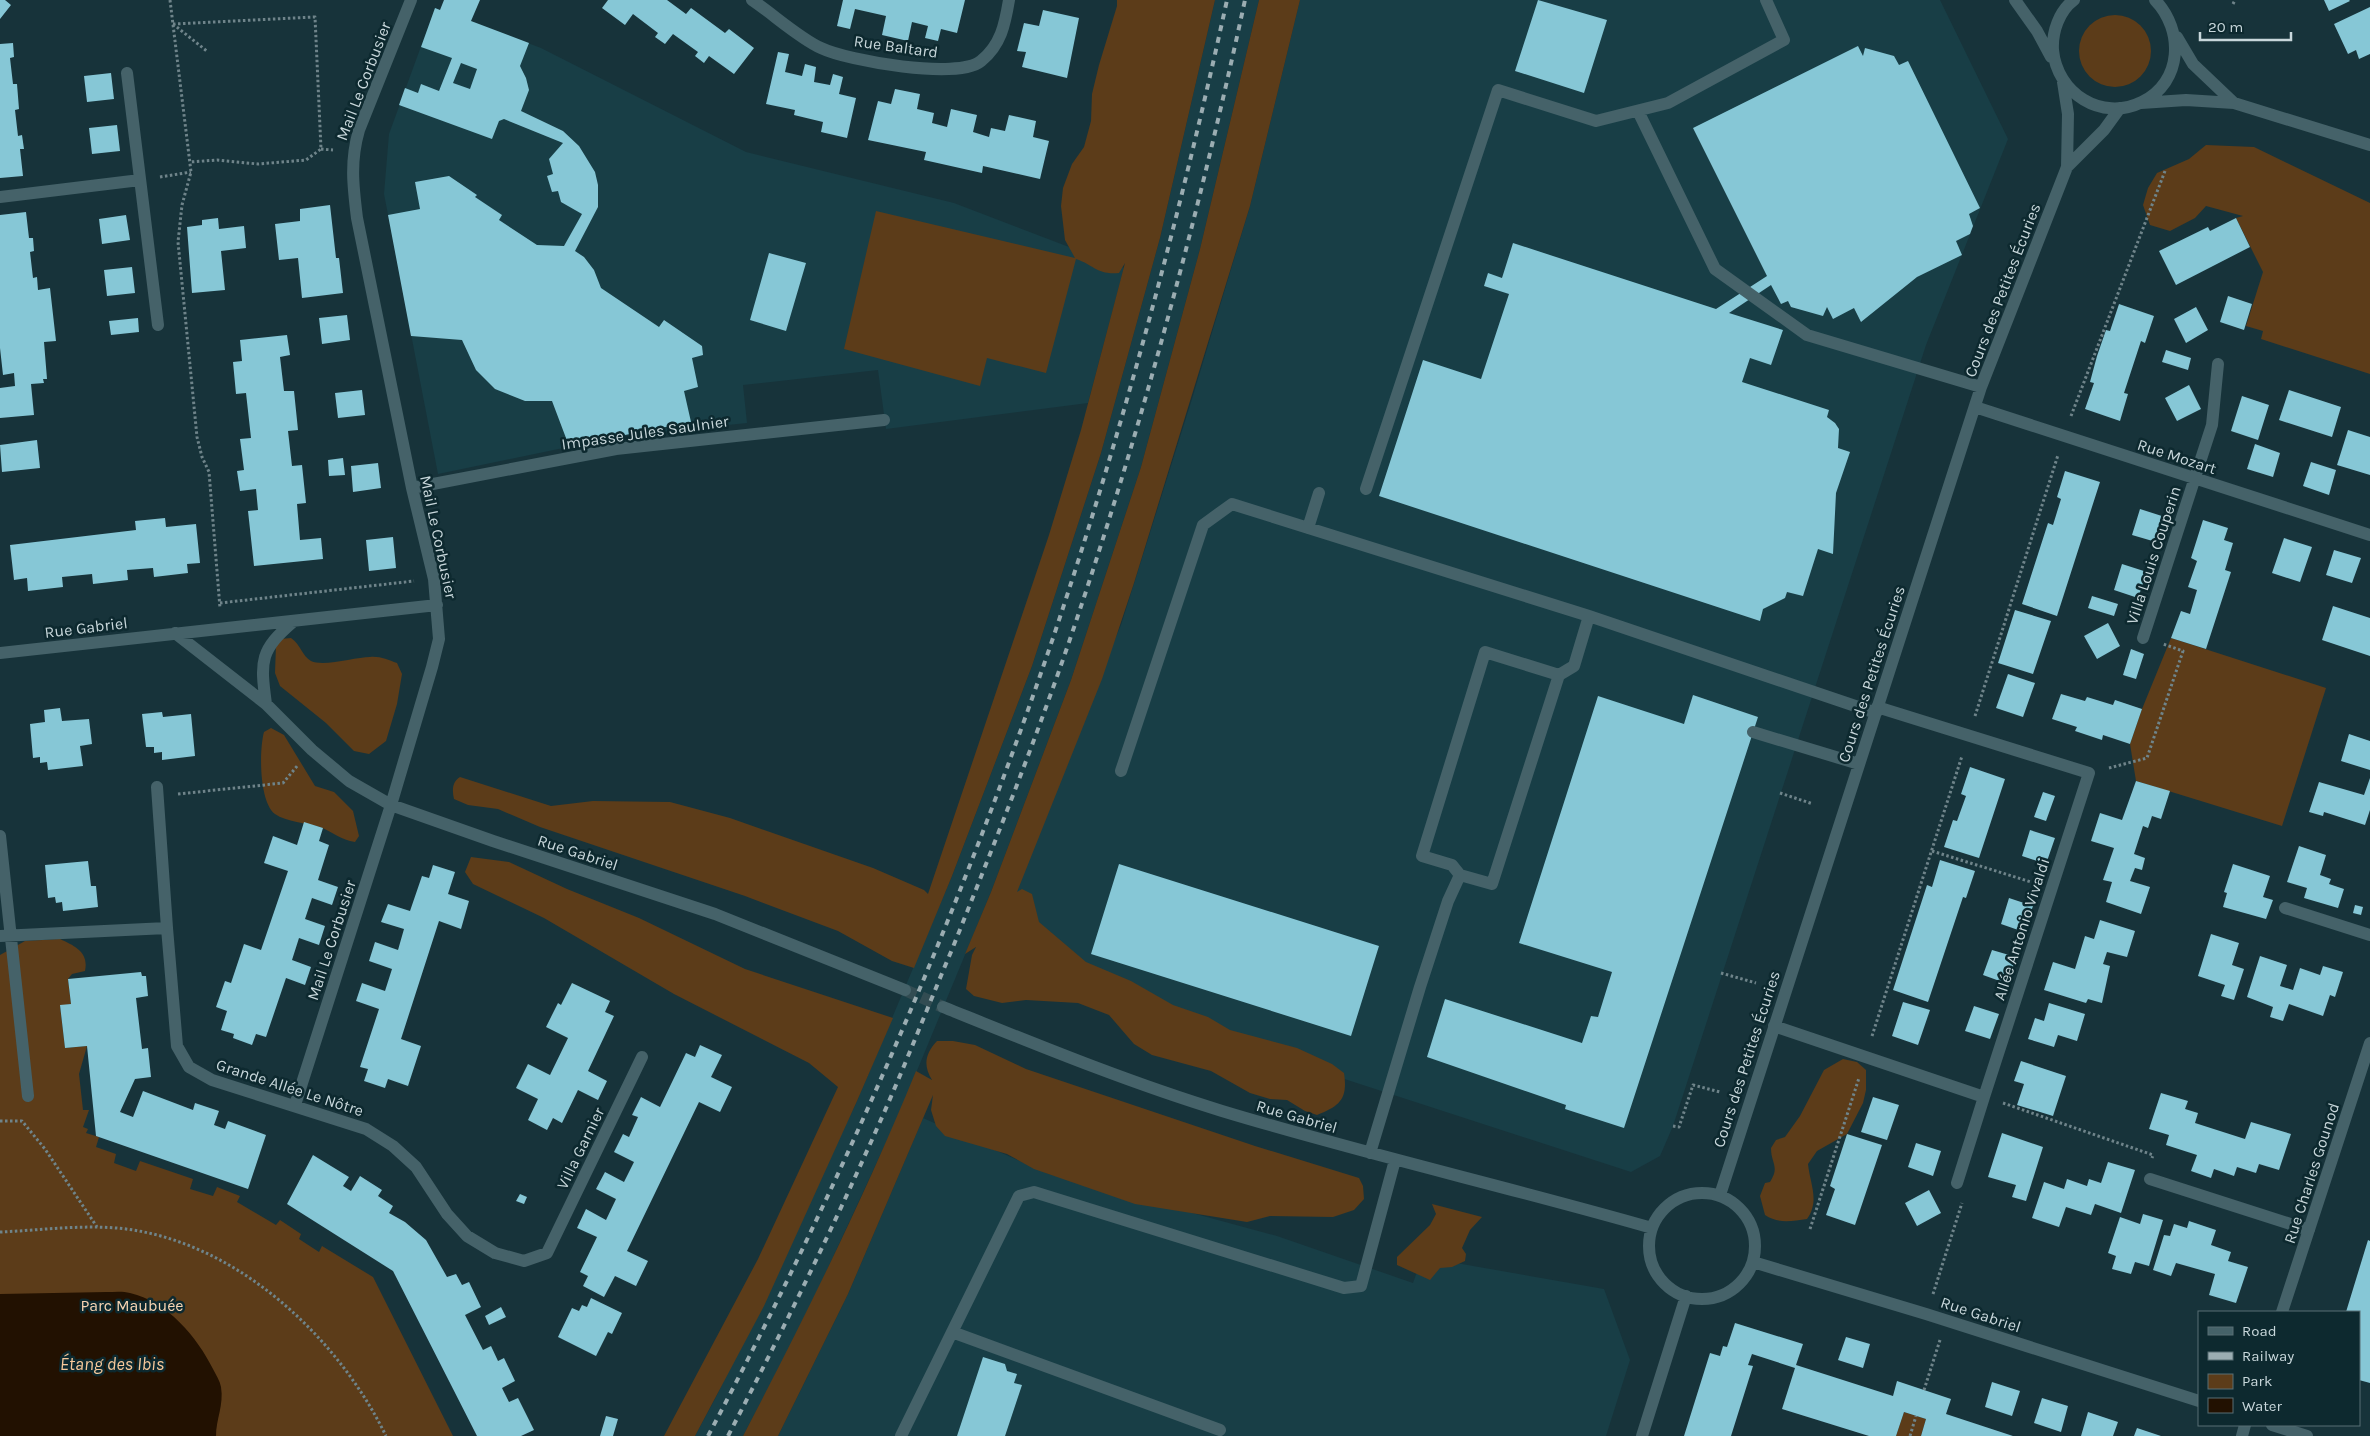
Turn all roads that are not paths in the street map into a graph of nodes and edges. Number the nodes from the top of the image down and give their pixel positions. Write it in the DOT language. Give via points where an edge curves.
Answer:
graph roads {
  1 [pos="412,0"];
  2 [pos="752,0"];
  3 [pos="1009,0"];
  4 [pos="1766,0"];
  5 [pos="2015,0"];
  6 [pos="2074,0"];
  7 [pos="2155,0"];
  8 [pos="2163,0"];
  9 [pos="2167,14"];
  10 [pos="2175,34"];
  11 [pos="2054,62"];
  12 [pos="127,73"];
  13 [pos="2063,82"];
  14 [pos="2141,103"];
  15 [pos="2234,103"];
  16 [pos="2120,108"];
  17 [pos="1638,111"];
  18 [pos="2370,145"];
  19 [pos="2067,168"];
  20 [pos="140,180"];
  21 [pos="0,196"];
  22 [pos="158,325"];
  23 [pos="2218,364"];
  24 [pos="1981,387"];
  25 [pos="1975,407"];
  26 [pos="884,420"];
  27 [pos="2196,479"];
  28 [pos="412,488"];
  29 [pos="1366,490"];
  30 [pos="1319,493"];
  31 [pos="1308,528"];
  32 [pos="2370,535"];
  33 [pos="437,605"];
  34 [pos="1589,616"];
  35 [pos="294,621"];
  36 [pos="175,633"];
  37 [pos="2143,638"];
  38 [pos="0,653"];
  39 [pos="1559,675"];
  40 [pos="266,704"];
  41 [pos="1876,710"];
  42 [pos="1753,732"];
  43 [pos="1859,764"];
  44 [pos="1121,771"];
  45 [pos="157,792"];
  46 [pos="391,805"];
  47 [pos="0,836"];
  48 [pos="1460,875"];
  49 [pos="2285,908"];
  50 [pos="167,928"];
  51 [pos="6,935"];
  52 [pos="2370,935"];
  53 [pos="904,990"];
  54 [pos="943,1006"];
  55 [pos="1774,1026"];
  56 [pos="2370,1043"];
  57 [pos="642,1056"];
  58 [pos="28,1096"];
  59 [pos="1984,1097"];
  60 [pos="295,1105"];
  61 [pos="1370,1153"];
  62 [pos="1395,1160"];
  63 [pos="2150,1179"];
  64 [pos="1957,1183"];
  65 [pos="1720,1195"];
  66 [pos="1652,1228"];
  67 [pos="2309,1230"];
  68 [pos="547,1253"];
  69 [pos="1753,1262"];
  70 [pos="1686,1296"];
  71 [pos="2282,1311"];
  72 [pos="952,1332"];
  73 [pos="2198,1402"];
  74 [pos="2275,1426"];
  75 [pos="1220,1430"];
  76 [pos="900,1436"];
  77 [pos="1642,1436"];
  78 [pos="2306,1436"];
  1 -- 28 [label="street, Mail Le Corbusier" via="359,130 353,152 353,185"];
  2 -- 3 [label="street, Rue Baltard" via="819,47 833,53 931,69 960,69 980,62 994,49 1002,35"];
  4 -- 17 [label="street" via="1784,40 1668,103"];
  5 -- 11 [label="street"];
  6 -- 11 [label="street" via="2058,21 2052,41"];
  7 -- 9 [label="street"];
  8 -- 9 [label="street"];
  9 -- 10 [label="street"];
  10 -- 14 [label="street" via="2176,55 2170,74 2158,91"];
  10 -- 15 [label="street" via="2193,64"];
  11 -- 13 [label="street"];
  12 -- 20 [label="street"];
  13 -- 16 [label="street" via="2088,103"];
  13 -- 19 [label="street, Cours des Petites Écuries" via="2068,114"];
  14 -- 15 [label="street" via="2186,100"];
  14 -- 16 [label="street"];
  15 -- 18 [label="street"];
  16 -- 19 [label="street, Cours des Petites Écuries" via="2104,130"];
  17 -- 24 [label="street" via="1715,269 1807,336"];
  17 -- 29 [label="street" via="1596,122 1498,90"];
  19 -- 24 [label="street, Cours des Petites Écuries"];
  20 -- 21 [label="street"];
  20 -- 22 [label="street"];
  23 -- 27 [label="street, Villa Louis Couperin" via="2212,425"];
  24 -- 25 [label="street, Cours des Petites Écuries"];
  25 -- 27 [label="street, Rue Mozart"];
  25 -- 41 [label="street, Cours des Petites Écuries"];
  26 -- 28 [label="street, Impasse Jules Saulnier" via="616,449"];
  27 -- 32 [label="street, Rue Mozart"];
  27 -- 37 [label="street, Villa Louis Couperin"];
  28 -- 33 [label="street, Mail Le Corbusier"];
  30 -- 31 [label="street"];
  31 -- 34 [label="street"];
  31 -- 44 [label="street" via="1232,504 1203,525"];
  33 -- 35 [label="street, Rue Gabriel"];
  33 -- 46 [label="street, Mail Le Corbusier" via="438,639 432,667"];
  34 -- 39 [label="street" via="1574,666"];
  34 -- 41 [label="street"];
  35 -- 36 [label="street, Rue Gabriel"];
  35 -- 40 [label="street" via="275,637 265,653 262,672"];
  36 -- 38 [label="street, Rue Gabriel"];
  36 -- 40 [label="street, Rue Gabriel"];
  39 -- 48 [label="street" via="1492,884"];
  39 -- 48 [label="street" via="1485,652 1422,856 1452,865"];
  40 -- 46 [label="street, Rue Gabriel" via="312,750 350,781"];
  41 -- 43 [label="street, Cours des Petites Écuries"];
  41 -- 59 [label="street, Allée Antonio Vivaldi" via="2089,772"];
  42 -- 43 [label="street"];
  43 -- 55 [label="street, Cours des Petites Écuries"];
  45 -- 50 [label="street, Grande Allée Le Nôtre"];
  46 -- 53 [label="street, Rue Gabriel" via="714,914"];
  46 -- 60 [label="street, Mail Le Corbusier"];
  47 -- 51 [label="street"];
  48 -- 61 [label="street" via="1448,901 1420,987"];
  49 -- 52 [label="street"];
  50 -- 51 [label="street"];
  50 -- 60 [label="street, Grande Allée Le Nôtre" via="177,1046 189,1067 212,1080"];
  51 -- 58 [label="street"];
  54 -- 61 [label="street, Rue Gabriel" via="1126,1079 1221,1111"];
  55 -- 59 [label="street"];
  55 -- 65 [label="street, Cours des Petites Écuries"];
  56 -- 67 [label="street, Rue Charles Gounod"];
  57 -- 68 [label="street, Villa Garnier"];
  59 -- 64 [label="street, Allée Antonio Vivaldi"];
  60 -- 68 [label="street, Grande Allée Le Nôtre" via="366,1129 393,1146 416,1168 466,1236 495,1253 524,1261"];
  61 -- 62 [label="street, Rue Gabriel"];
  62 -- 66 [label="street, Rue Gabriel"];
  62 -- 72 [label="street" via="1361,1286 1344,1288 1034,1192 1018,1196"];
  63 -- 67 [label="street"];
  65 -- 66 [label="street" via="1687,1194 1660,1213"];
  65 -- 69 [label="street" via="1740,1208 1753,1229"];
  66 -- 70 [label="street" via="1649,1244 1651,1261 1659,1277 1671,1289"];
  67 -- 71 [label="street, Rue Charles Gounod"];
  69 -- 70 [label="street" via="1738,1285 1726,1293 1714,1298"];
  69 -- 73 [label="street, Rue Gabriel"];
  70 -- 77 [label="street"];
  72 -- 75 [label="street"];
  72 -- 76 [label="street"];
  74 -- 78 [label="street"];
}
